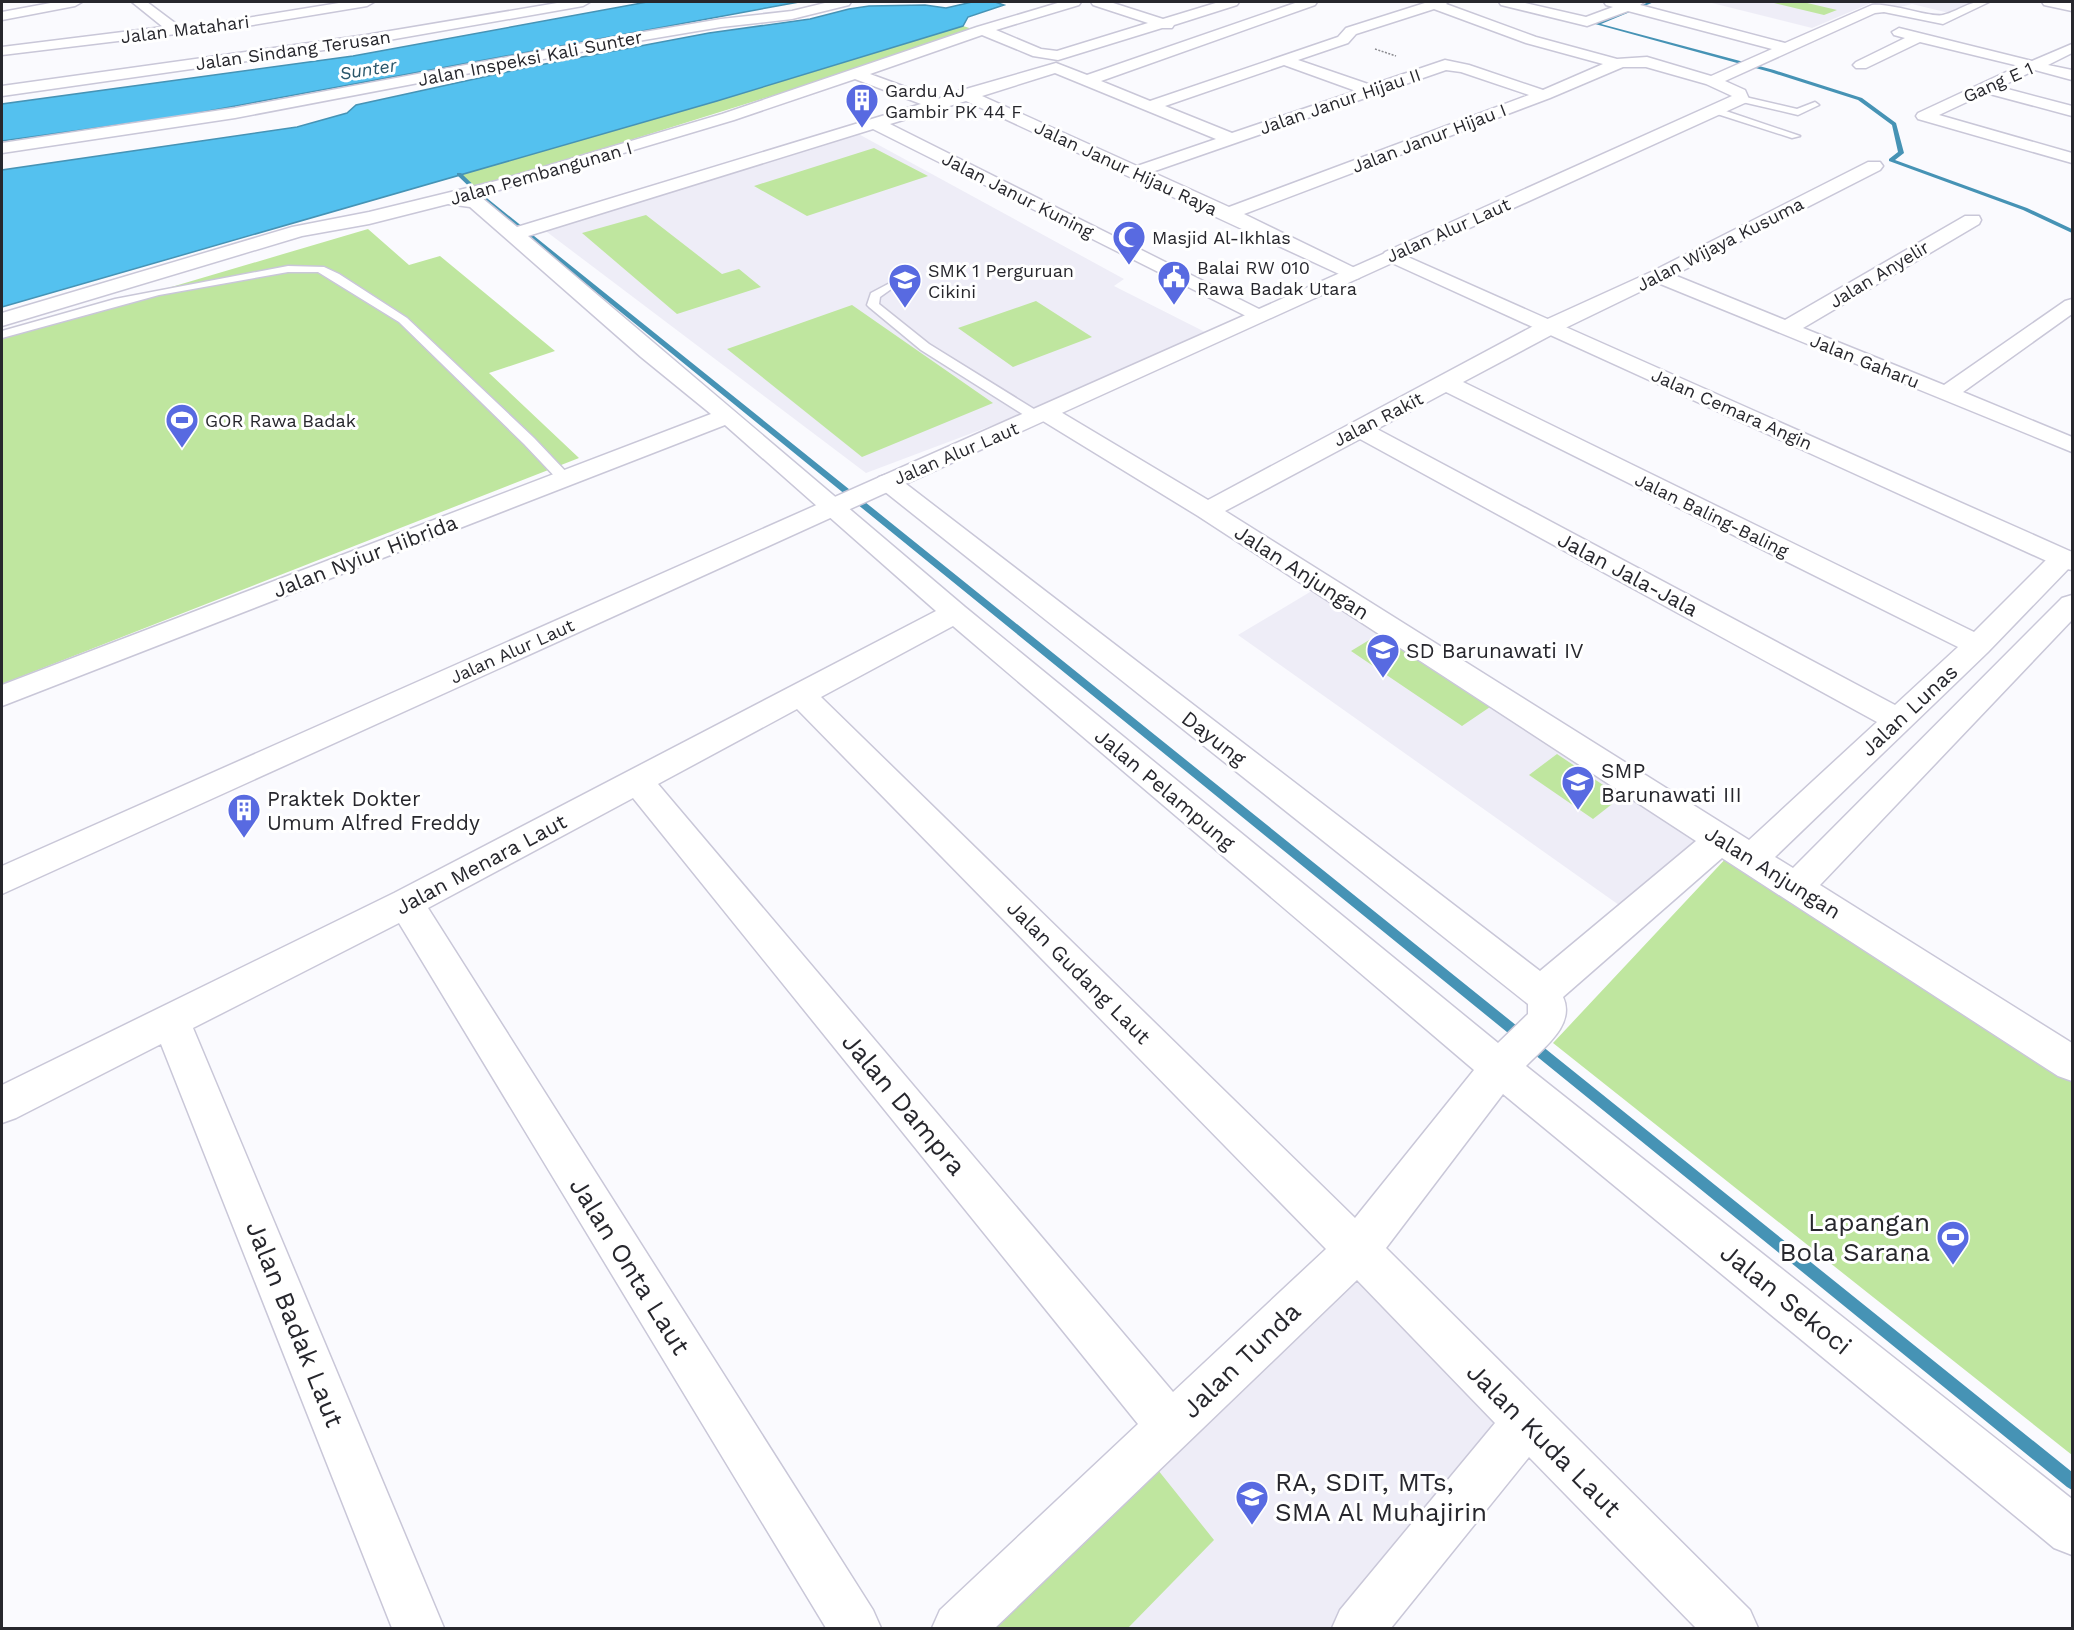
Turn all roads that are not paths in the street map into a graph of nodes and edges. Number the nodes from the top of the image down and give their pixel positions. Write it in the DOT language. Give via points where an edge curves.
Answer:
graph roads {
  1 [pos="75,2"];
  2 [pos="140,2"];
  3 [pos="296,2"];
  4 [pos="367,2"];
  5 [pos="583,2"];
  6 [pos="844,2"];
  7 [pos="1074,2"];
  8 [pos="1098,2"];
  9 [pos="1232,2"];
  10 [pos="1310,2"];
  11 [pos="1395,2"];
  12 [pos="1506,2"];
  13 [pos="1611,2"];
  14 [pos="1982,2"];
  15 [pos="2049,2"];
  16 [pos="1437,3"];
  17 [pos="1636,6"];
  18 [pos="2073,7"];
  19 [pos="1418,9"];
  20 [pos="310,10"];
  21 [pos="2,16"];
  22 [pos="1848,21"];
  23 [pos="1161,23"];
  24 [pos="1503,29"];
  25 [pos="176,30"];
  26 [pos="982,30"];
  27 [pos="1481,37"];
  28 [pos="1918,37"];
  29 [pos="1202,38"];
  30 [pos="218,43"];
  31 [pos="1232,48"];
  32 [pos="1787,48"];
  33 [pos="2073,48"];
  34 [pos="2,51"];
  35 [pos="1253,55"];
  36 [pos="2055,56"];
  37 [pos="1279,61"];
  38 [pos="2073,61"];
  39 [pos="1623,62"];
  40 [pos="1861,65"];
  41 [pos="2035,66"];
  42 [pos="857,74"];
  43 [pos="2073,75"];
  44 [pos="1088,80"];
  45 [pos="1712,81"];
  46 [pos="1985,88"];
  47 [pos="2,91"];
  48 [pos="1372,91"];
  49 [pos="965,94"];
  50 [pos="1544,95"];
  51 [pos="1741,99"];
  52 [pos="936,104"];
  53 [pos="1815,105"];
  54 [pos="1150,106"];
  55 [pos="1714,110"];
  56 [pos="2073,111"];
  57 [pos="874,123"];
  58 [pos="1795,136"];
  59 [pos="1231,139"];
  60 [pos="2,148"];
  61 [pos="2073,158"];
  62 [pos="1874,166"];
  63 [pos="1136,172"];
  64 [pos="458,198"];
  65 [pos="1228,214"];
  66 [pos="1972,219"];
  67 [pos="521,232"];
  68 [pos="1392,256"];
  69 [pos="1352,274"];
  70 [pos="1658,276"];
  71 [pos="888,287"];
  72 [pos="2073,305"];
  73 [pos="1258,316"];
  74 [pos="2,320"];
  75 [pos="1557,323"];
  76 [pos="1786,329"];
  77 [pos="2,334"];
  78 [pos="1446,383"];
  79 [pos="1946,394"];
  80 [pos="1041,415"];
  81 [pos="728,416"];
  82 [pos="1358,428"];
  83 [pos="2073,445"];
  84 [pos="564,479"];
  85 [pos="884,484"];
  86 [pos="833,506"];
  87 [pos="1207,511"];
  88 [pos="2068,560"];
  89 [pos="2073,604"];
  90 [pos="955,613"];
  91 [pos="1978,645"];
  92 [pos="801,694"];
  93 [pos="2,696"];
  94 [pos="1897,720"];
  95 [pos="637,781"];
  96 [pos="1720,840"];
  97 [pos="1751,859"];
  98 [pos="2,881"];
  99 [pos="1796,887"];
  100 [pos="406,903"];
  101 [pos="171,1020"];
  102 [pos="1524,1035"];
  103 [pos="2073,1064"];
  104 [pos="2,1105"];
  105 [pos="1357,1250"];
  106 [pos="1526,1423"];
  107 [pos="1171,1427"];
  108 [pos="2073,1530"];
  109 [pos="418,1629"];
  110 [pos="855,1629"];
  111 [pos="958,1629"];
  112 [pos="1358,1629"];
  113 [pos="1732,1629"];
  1 -- 21 [label="street"];
  2 -- 25 [label="street"];
  3 -- 20 [label="street"];
  4 -- 20 [label="street, Jalan Matahari"];
  5 -- 30 [label="street, Jalan Sindang Terusan" via="477,22"];
  6 -- 60 [label="street, Jalan Inspeksi Kali Sunter" via="792,15 659,33 235,113"];
  7 -- 26 [label="street, Jalan Pembangunan I"];
  8 -- 23 [label="street"];
  9 -- 23 [label="street"];
  10 -- 29 [label="street"];
  11 -- 19 [label="street"];
  12 -- 17 [label="street" via="1587,22"];
  13 -- 17 [label="street"];
  14 -- 22 [label="street" via="1945,20 1878,8"];
  15 -- 18 [label="street"];
  16 -- 19 [label="street"];
  16 -- 24 [label="street"];
  17 -- 32 [label="street"];
  19 -- 37 [label="street"];
  20 -- 30 [label="street, Jalan Matahari"];
  22 -- 28 [label="street"];
  22 -- 32 [label="street"];
  23 -- 26 [label="street" via="1058,56 1038,53"];
  23 -- 29 [label="street"];
  24 -- 27 [label="street"];
  24 -- 39 [label="street" via="1531,40"];
  25 -- 30 [label="street, Jalan Matahari"];
  25 -- 34 [label="street, Jalan Matahari"];
  26 -- 42 [label="street, Jalan Pembangunan I"];
  28 -- 40 [label="street"];
  28 -- 41 [label="street"];
  29 -- 31 [label="street"];
  29 -- 44 [label="street"];
  30 -- 47 [label="street, Jalan Sindang Terusan"];
  32 -- 45 [label="street"];
  33 -- 36 [label="street, Gang E 1"];
  35 -- 37 [label="street"];
  36 -- 38 [label="street"];
  36 -- 41 [label="street, Gang E 1"];
  37 -- 48 [label="street"];
  37 -- 54 [label="street"];
  39 -- 45 [label="street" via="1647,63"];
  39 -- 50 [label="street, Jalan Janur Hijau I"];
  41 -- 43 [label="street"];
  41 -- 46 [label="street, Gang E 1"];
  42 -- 52 [label="street"];
  42 -- 64 [label="street, Jalan Pembangunan I"];
  44 -- 49 [label="street" via="1056,68"];
  44 -- 54 [label="street"];
  45 -- 51 [label="street" via="1739,93"];
  46 -- 56 [label="street"];
  46 -- 61 [label="street, Gang E 1" via="1924,116"];
  48 -- 50 [label="street, Jalan Janur Hijau II" via="1439,62"];
  48 -- 59 [label="street, Jalan Janur Hijau II"];
  49 -- 52 [label="street"];
  49 -- 63 [label="street, Jalan Janur Hijau Raya"];
  50 -- 65 [label="street, Jalan Janur Hijau I"];
  51 -- 53 [label="lane" via="1798,112"];
  51 -- 55 [label="street, Jalan Alur Laut"];
  52 -- 57 [label="street"];
  54 -- 59 [label="street"];
  55 -- 58 [label="lane"];
  55 -- 68 [label="street, Jalan Alur Laut"];
  57 -- 67 [label="street"];
  57 -- 73 [label="street, Jalan Janur Kuning"];
  59 -- 63 [label="street, Jalan Janur Hijau II"];
  62 -- 70 [label="street, Jalan Wijaya Kusuma"];
  63 -- 65 [label="street, Jalan Janur Hijau Raya"];
  64 -- 67 [label="street, Jalan Pelampung" via="475,202"];
  64 -- 74 [label="street, Jalan Pembangunan I" via="299,231"];
  65 -- 69 [label="street, Jalan Janur Hijau Raya"];
  66 -- 76 [label="street, Jalan Anyelir"];
  67 -- 81 [label="street, Jalan Pelampung" via="649,352"];
  68 -- 69 [label="street, Jalan Alur Laut"];
  68 -- 75 [label="street, Jalan Cemara Angin"];
  69 -- 73 [label="street, Jalan Alur Laut"];
  70 -- 75 [label="street, Jalan Wijaya Kusuma"];
  70 -- 76 [label="street, Jalan Gaharu"];
  71 -- 80 [label="lane" via="875,295 873,305 888,319 926,347"];
  72 -- 79 [label="street"];
  73 -- 80 [label="street, Jalan Alur Laut"];
  75 -- 78 [label="street, Jalan Rakit"];
  75 -- 88 [label="street, Jalan Cemara Angin"];
  76 -- 79 [label="street, Jalan Gaharu"];
  77 -- 84 [label="lane" via="159,292 288,269 320,269 403,320"];
  78 -- 82 [label="street, Jalan Rakit"];
  78 -- 91 [label="street, Jalan Baling-Baling"];
  79 -- 83 [label="street, Jalan Gaharu"];
  80 -- 85 [label="street, Jalan Alur Laut"];
  80 -- 87 [label="street, Jalan Anjungan"];
  81 -- 84 [label="street, Jalan Nyiur Hibrida"];
  81 -- 86 [label="street, Jalan Pelampung"];
  82 -- 87 [label="street, Jalan Rakit"];
  82 -- 94 [label="street, Jalan Jala-Jala"];
  84 -- 93 [label="street, Jalan Nyiur Hibrida"];
  85 -- 86 [label="street, Jalan Alur Laut"];
  85 -- 102 [label="street, Dayung"];
  86 -- 90 [label="street, Jalan Pelampung"];
  86 -- 98 [label="street, Jalan Alur Laut"];
  87 -- 96 [label="street, Jalan Anjungan"];
  88 -- 91 [label="street, Jalan Lunas"];
  89 -- 99 [label="street, Jalan Lunas"];
  90 -- 92 [label="street, Jalan Menara Laut"];
  90 -- 102 [label="street, Jalan Pelampung"];
  91 -- 94 [label="street, Jalan Lunas"];
  92 -- 95 [label="street, Jalan Menara Laut"];
  92 -- 105 [label="street, Jalan Gudang Laut"];
  94 -- 97 [label="street, Jalan Lunas"];
  95 -- 100 [label="street, Jalan Menara Laut"];
  95 -- 107 [label="street, Jalan Dampra"];
  96 -- 97 [label="street, Jalan Anjungan"];
  96 -- 102 [label="street"];
  97 -- 99 [label="street, Jalan Anjungan"];
  99 -- 103 [label="street, Jalan Anjungan"];
  100 -- 101 [label="street, Jalan Menara Laut"];
  100 -- 110 [label="street, Jalan Onta Laut"];
  101 -- 104 [label="street, Jalan Menara Laut"];
  101 -- 109 [label="street, Jalan Badak Laut"];
  102 -- 105 [label="street, Jalan Tunda"];
  102 -- 108 [label="street, Jalan Sekoci"];
  105 -- 106 [label="street, Jalan Kuda Laut"];
  105 -- 107 [label="street, Jalan Tunda"];
  106 -- 112 [label="street"];
  106 -- 113 [label="street, Jalan Kuda Laut"];
  107 -- 111 [label="street, Jalan Tunda"];
}
